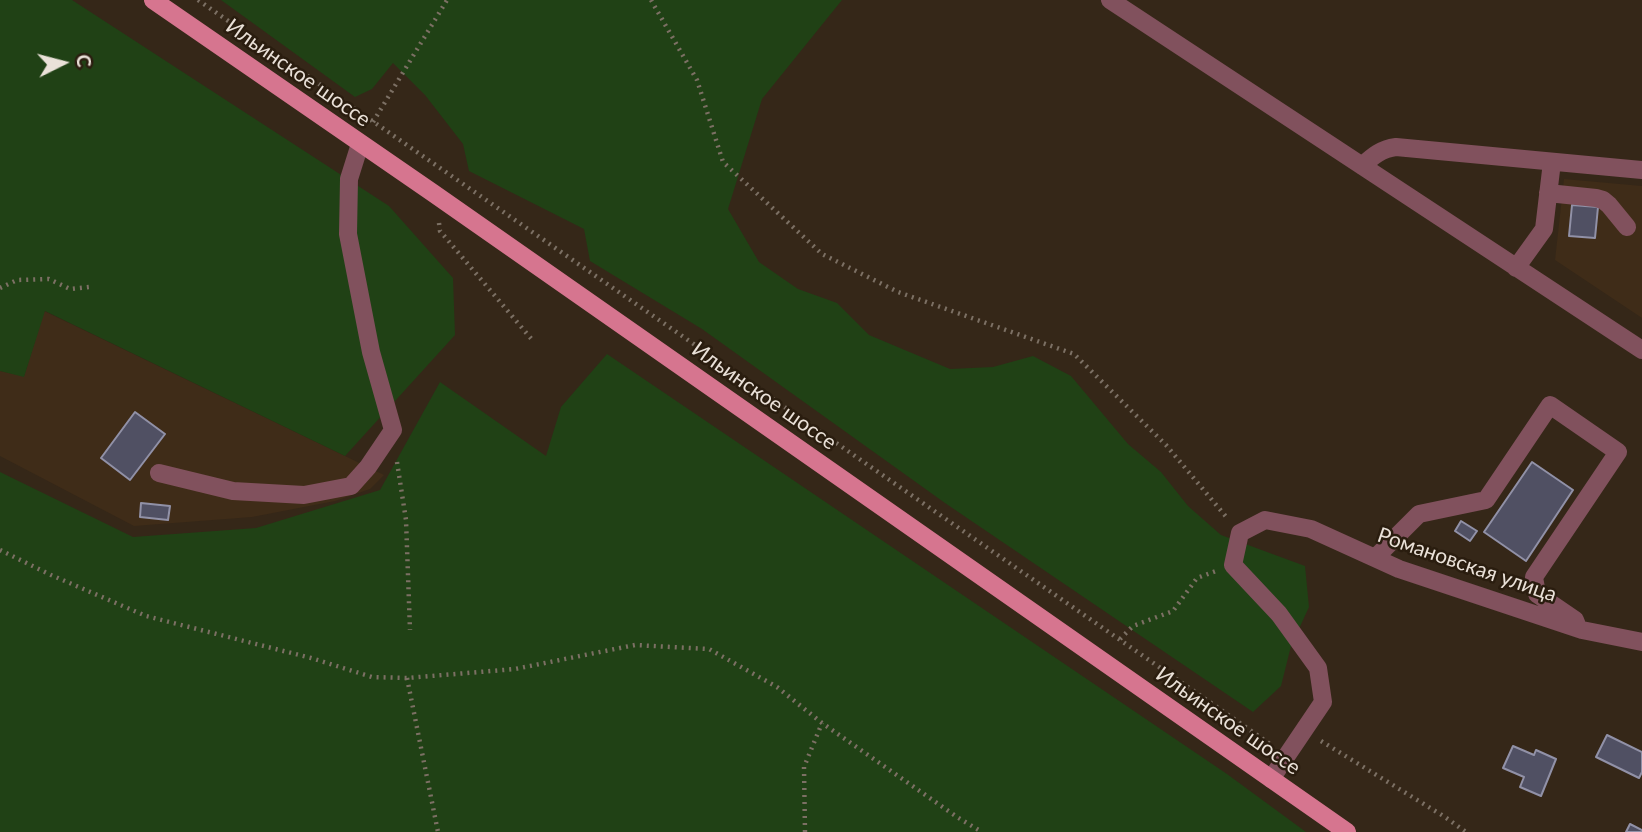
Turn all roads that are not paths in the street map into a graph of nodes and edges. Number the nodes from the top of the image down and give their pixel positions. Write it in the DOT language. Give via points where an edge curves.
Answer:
graph roads {
  1 [pos="153,0"];
  2 [pos="1110,0"];
  3 [pos="360,144"];
  4 [pos="1552,162"];
  5 [pos="1362,166"];
  6 [pos="1642,170"];
  7 [pos="1548,193"];
  8 [pos="1627,227"];
  9 [pos="1516,268"];
  10 [pos="1642,350"];
  11 [pos="159,473"];
  12 [pos="1375,558"];
  13 [pos="1579,628"];
  14 [pos="1642,642"];
  15 [pos="1271,779"];
  16 [pos="1347,832"];
  1 -- 3 [label="main road, Ильинское шоссе"];
  2 -- 5 [label="street"];
  3 -- 11 [label="street" via="349,179 348,234 371,352 393,430 351,485 304,495 233,491"];
  3 -- 15 [label="main road, Ильинское шоссе"];
  4 -- 5 [label="street" via="1396,147 1377,153"];
  4 -- 6 [label="street"];
  4 -- 7 [label="street"];
  5 -- 9 [label="street"];
  7 -- 8 [label="street" via="1603,200"];
  7 -- 9 [label="street" via="1544,229"];
  9 -- 10 [label="street"];
  12 -- 13 [label="street, Романовская улица"];
  12 -- 13 [label="street" via="1419,514 1486,500 1550,405 1618,452 1534,578 1537,594 1575,620"];
  12 -- 15 [label="street, Романовская улица" via="1311,529 1265,520 1240,533 1233,565 1279,614 1318,668 1322,702"];
  13 -- 14 [label="street, Романовская улица"];
  15 -- 16 [label="main road, Ильинское шоссе"];
}
